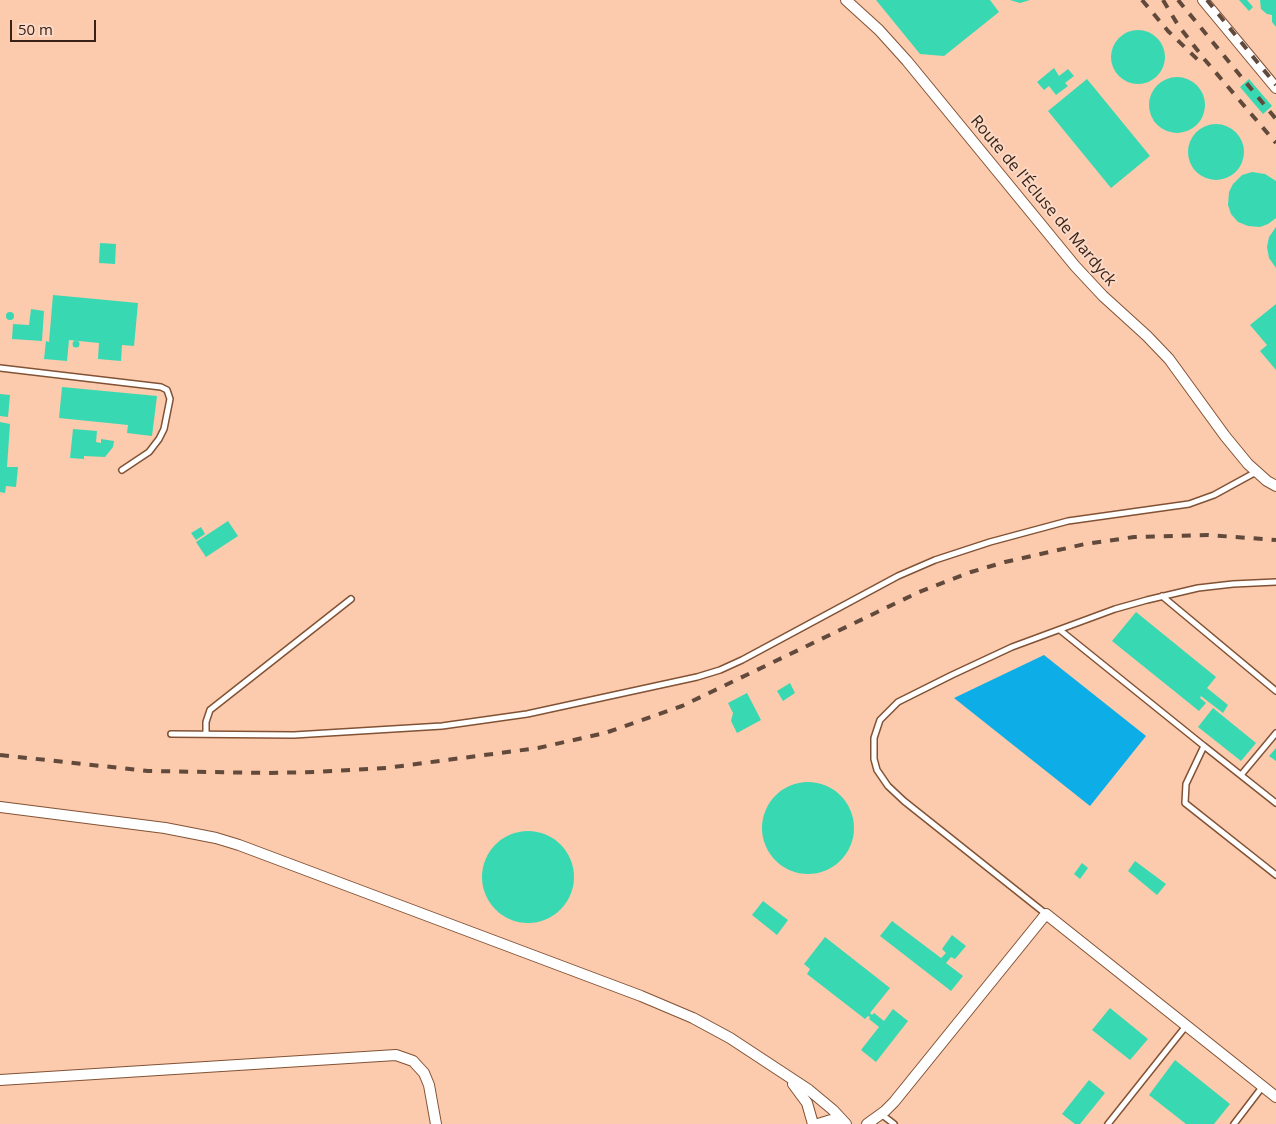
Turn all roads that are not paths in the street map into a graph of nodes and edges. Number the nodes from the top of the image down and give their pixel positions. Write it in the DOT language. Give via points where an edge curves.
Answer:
graph roads {
  1 [pos="846,0"];
  2 [pos="1203,0"];
  3 [pos="1276,88"];
  4 [pos="0,368"];
  5 [pos="122,470"];
  6 [pos="1257,472"];
  7 [pos="1276,486"];
  8 [pos="1276,582"];
  9 [pos="1162,596"];
  10 [pos="351,598"];
  11 [pos="1060,630"];
  12 [pos="1276,690"];
  13 [pos="1276,733"];
  14 [pos="172,734"];
  15 [pos="206,734"];
  16 [pos="1204,746"];
  17 [pos="1241,775"];
  18 [pos="1276,803"];
  19 [pos="0,808"];
  20 [pos="1276,875"];
  21 [pos="1046,914"];
  22 [pos="1186,1026"];
  23 [pos="782,1073"];
  24 [pos="0,1080"];
  25 [pos="1263,1086"];
  26 [pos="1276,1097"];
  27 [pos="882,1118"];
  28 [pos="436,1124"];
  29 [pos="813,1124"];
  30 [pos="818,1124"];
  31 [pos="846,1124"];
  32 [pos="867,1124"];
  33 [pos="894,1124"];
  34 [pos="1108,1124"];
  35 [pos="1234,1124"];
  1 -- 6 [label="street, Route de l'Écluse de Mardyck" via="899,51 1078,270 1169,359 1225,436"];
  2 -- 3 [label="street"];
  4 -- 5 [label="lane" via="161,386 167,390 170,399 159,439 149,452"];
  6 -- 7 [label="street, Route de l'Écluse de Mardyck"];
  6 -- 15 [label="lane" via="1214,495 1189,504 1068,522 940,558 898,576 742,660 705,675 527,714 466,723 302,735"];
  8 -- 9 [label="lane" via="1222,585"];
  9 -- 11 [label="lane"];
  9 -- 12 [label="lane"];
  10 -- 15 [label="lane" via="210,710"];
  11 -- 16 [label="lane"];
  11 -- 21 [label="lane" via="1003,651 904,698 880,720 873,745 877,770 893,791"];
  13 -- 17 [label="lane"];
  14 -- 15 [label="lane"];
  16 -- 17 [label="lane"];
  16 -- 20 [label="lane" via="1186,784 1185,803"];
  17 -- 18 [label="lane"];
  19 -- 23 [label="street" via="175,829 240,845 675,1009 730,1038"];
  21 -- 22 [label="street"];
  21 -- 27 [label="street"];
  22 -- 25 [label="street"];
  22 -- 34 [label="lane"];
  23 -- 29 [label="street" via="804,1097"];
  23 -- 31 [label="street" via="824,1102"];
  24 -- 28 [label="street" via="396,1055 413,1061 424,1073"];
  25 -- 26 [label="street"];
  25 -- 35 [label="lane"];
  27 -- 32 [label="street"];
  27 -- 33 [label="lane"];
  30 -- 31 [label="street" via="833,1120"];
}
